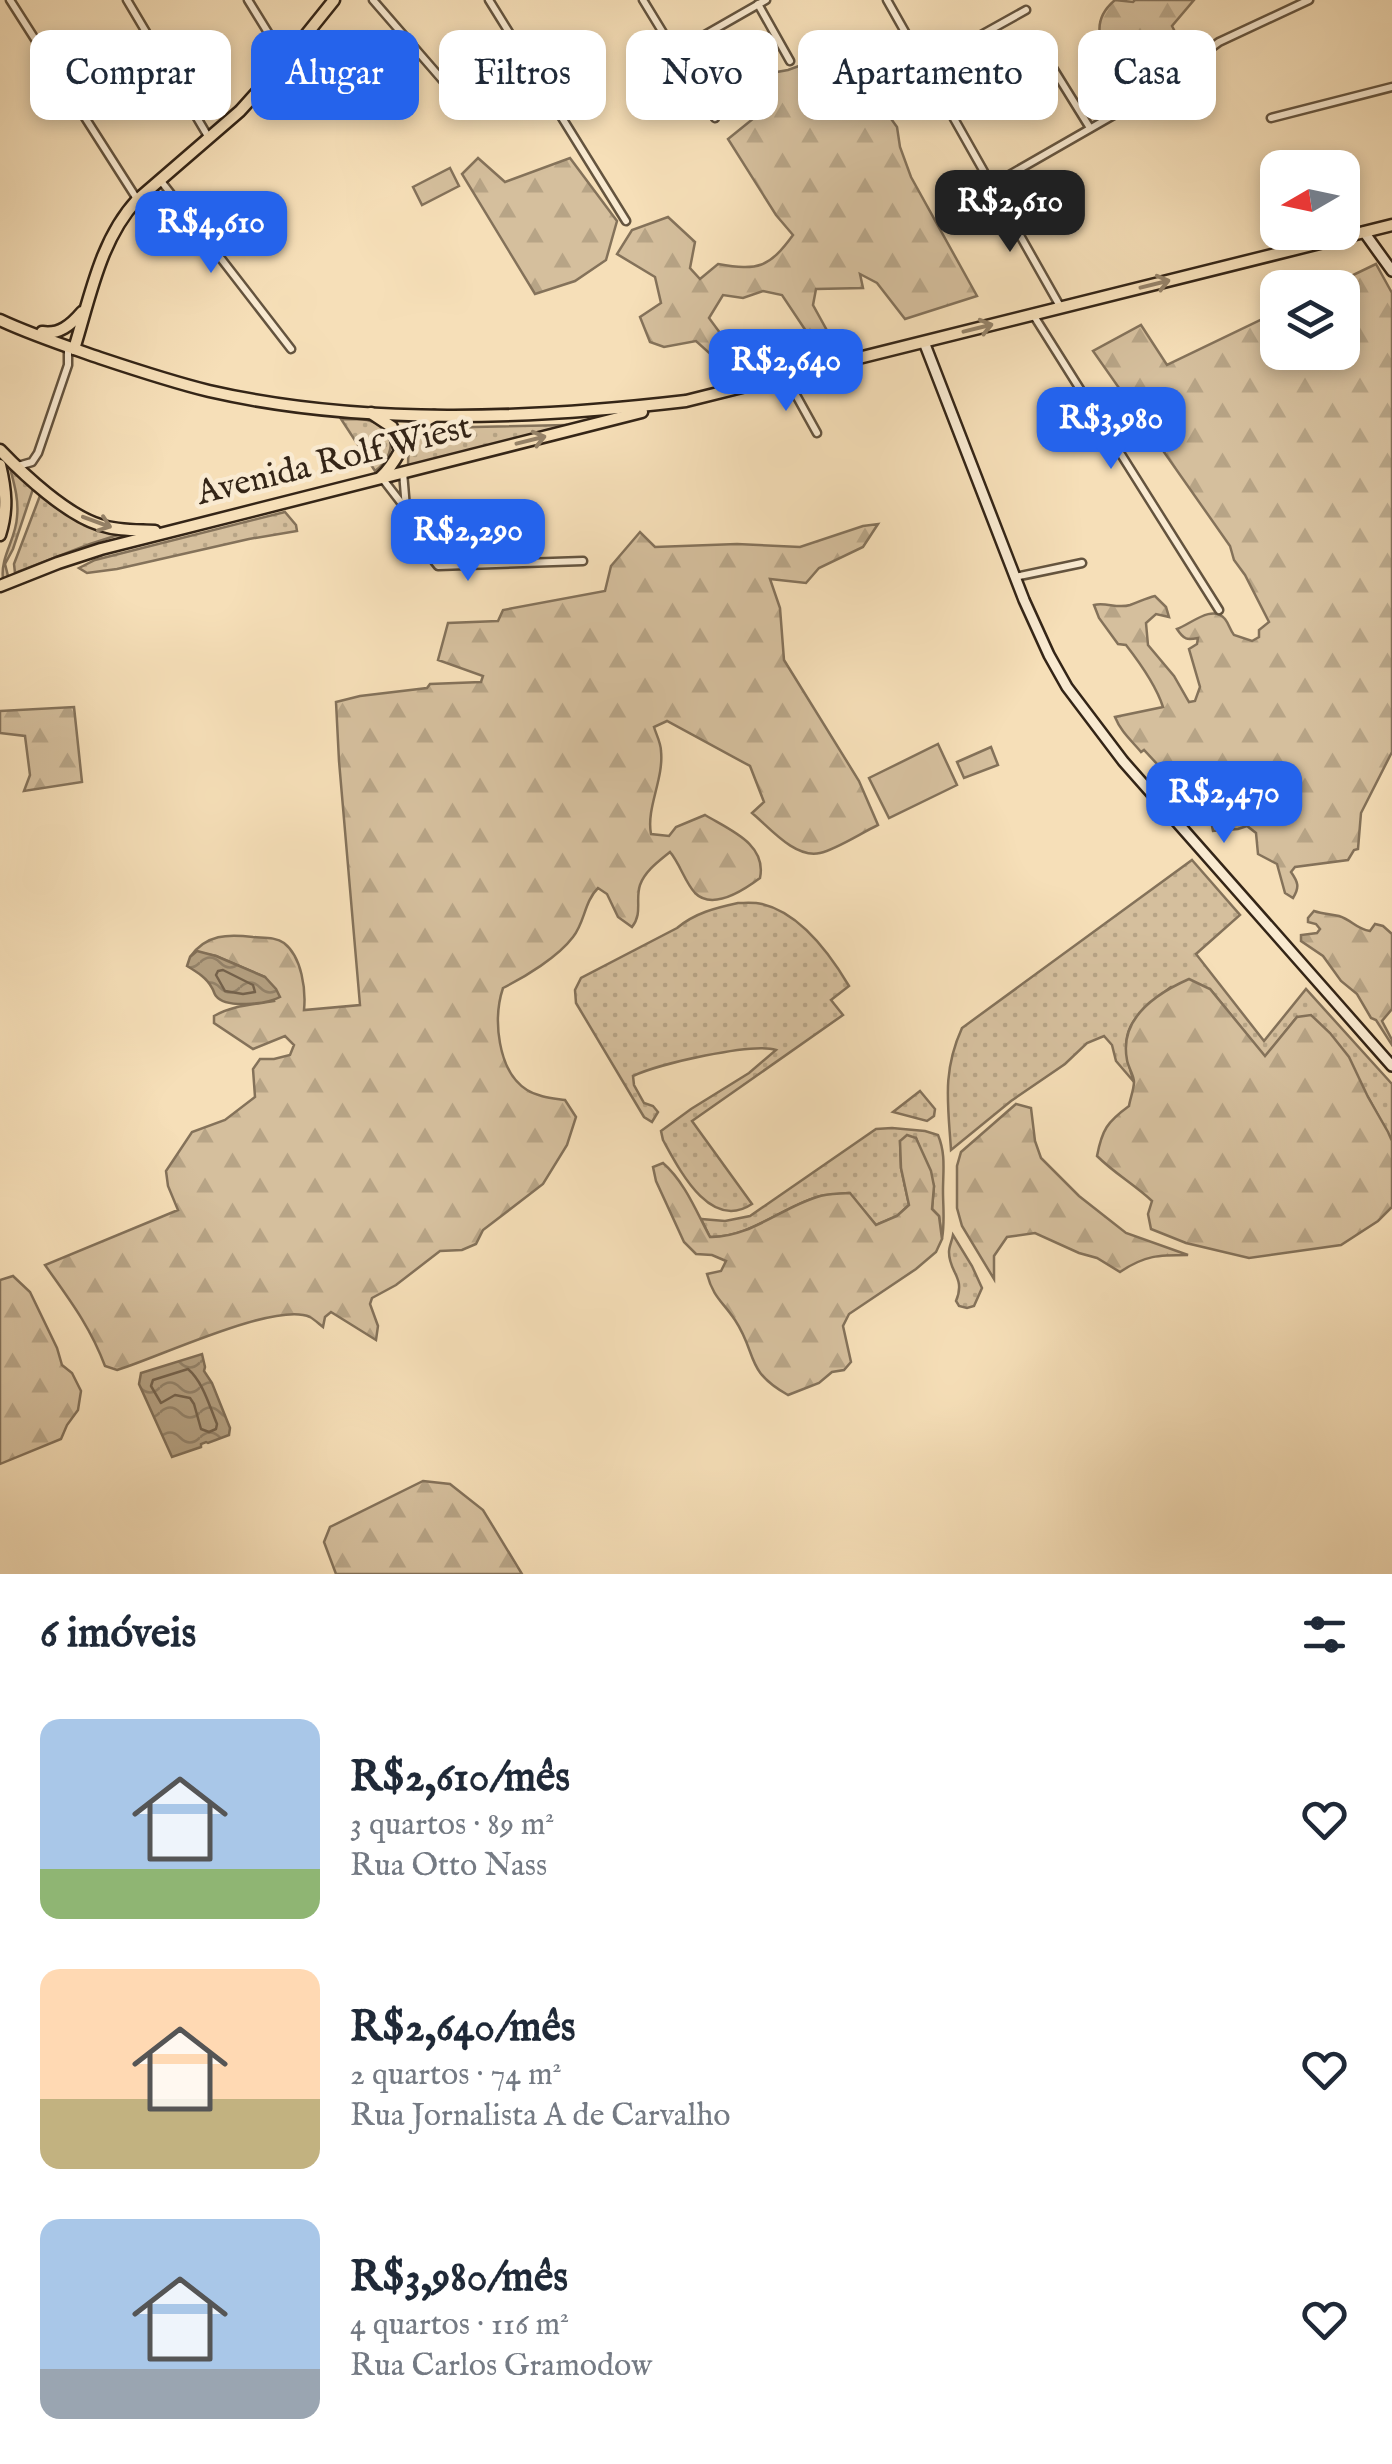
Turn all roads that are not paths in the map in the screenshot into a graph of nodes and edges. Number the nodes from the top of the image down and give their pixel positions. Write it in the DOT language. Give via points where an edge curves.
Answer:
graph roads {
  1 [pos="10,0"];
  2 [pos="127,0"];
  3 [pos="248,0"];
  4 [pos="334,0"];
  5 [pos="374,0"];
  6 [pos="489,0"];
  7 [pos="644,0"];
  8 [pos="887,0"];
  9 [pos="1309,0"];
  10 [pos="762,2"];
  11 [pos="1026,10"];
  12 [pos="266,30"];
  13 [pos="311,30"];
  14 [pos="662,30"];
  15 [pos="713,30"];
  16 [pos="904,30"];
  17 [pos="990,30"];
  18 [pos="790,61"];
  19 [pos="439,76"];
  20 [pos="1058,78"];
  21 [pos="1392,87"];
  22 [pos="251,99"];
  23 [pos="1272,118"];
  24 [pos="954,120"];
  25 [pos="1090,128"];
  26 [pos="210,140"];
  27 [pos="160,180"];
  28 [pos="991,185"];
  29 [pos="137,200"];
  30 [pos="942,213"];
  31 [pos="626,221"];
  32 [pos="1392,225"];
  33 [pos="1364,232"];
  34 [pos="1392,271"];
  35 [pos="88,303"];
  36 [pos="1060,308"];
  37 [pos="1033,314"];
  38 [pos="3,321"];
  39 [pos="924,342"];
  40 [pos="71,348"];
  41 [pos="291,349"];
  42 [pos="785,376"];
  43 [pos="686,401"];
  44 [pos="370,412"];
  45 [pos="435,415"];
  46 [pos="818,433"];
  47 [pos="399,448"];
  48 [pos="0,450"];
  49 [pos="0,465"];
  50 [pos="17,466"];
  51 [pos="403,472"];
  52 [pos="382,477"];
  53 [pos="406,509"];
  54 [pos="166,531"];
  55 [pos="0,536"];
  56 [pos="583,561"];
  57 [pos="1082,563"];
  58 [pos="1015,578"];
  59 [pos="0,586"];
  60 [pos="1218,610"];
  61 [pos="1392,1066"];
  1 -- 29 [label="street"];
  2 -- 26 [label="street"];
  3 -- 12 [label="street"];
  4 -- 13 [label="main road"];
  5 -- 19 [label="street"];
  6 -- 31 [label="street"];
  7 -- 14 [label="street"];
  8 -- 16 [label="street"];
  9 -- 25 [label="street" via="1219,42"];
  10 -- 15 [label="street"];
  10 -- 18 [label="street"];
  11 -- 17 [label="street"];
  20 -- 25 [label="street"];
  21 -- 23 [label="street"];
  22 -- 26 [label="main road"];
  24 -- 28 [label="street"];
  25 -- 28 [label="street"];
  26 -- 27 [label="main road"];
  27 -- 29 [label="main road"];
  27 -- 41 [label="street"];
  28 -- 30 [label="street"];
  28 -- 36 [label="street"];
  29 -- 35 [label="main road" via="112,235"];
  32 -- 33 [label="main road"];
  33 -- 34 [label="main road"];
  36 -- 33 [label="main road, one-way"];
  35 -- 38 [label="main road" via="52,333"];
  35 -- 40 [label="main road"];
  36 -- 37 [label="main road"];
  39 -- 37 [label="main road, one-way"];
  37 -- 60 [label="street"];
  38 -- 40 [label="main road"];
  39 -- 42 [label="main road"];
  39 -- 58 [label="main road"];
  40 -- 44 [label="main road" via="208,390"];
  40 -- 50 [label="street" via="38,452"];
  42 -- 43 [label="main road"];
  42 -- 46 [label="street"];
  43 -- 45 [label="main road" via="583,412"];
  51 -- 43 [label="main road, Avenida Rolf Wiest, one-way"];
  44 -- 45 [label="main road"];
  44 -- 47 [label="main road" via="392,428"];
  45 -- 47 [label="main road"];
  47 -- 51 [label="main road"];
  47 -- 52 [label="main road"];
  48 -- 50 [label="main road"];
  49 -- 55 [label="main road" via="7,498"];
  50 -- 54 [label="main road, one-way" via="89,520"];
  51 -- 52 [label="main road, Avenida Rolf Wiest"];
  51 -- 53 [label="street"];
  52 -- 53 [label="street"];
  52 -- 54 [label="main road, Avenida Rolf Wiest"];
  53 -- 56 [label="street" via="438,566"];
  54 -- 59 [label="main road, Avenida Rolf Wiest"];
  57 -- 58 [label="street"];
  58 -- 61 [label="main road" via="1056,669 1103,736"];
}
